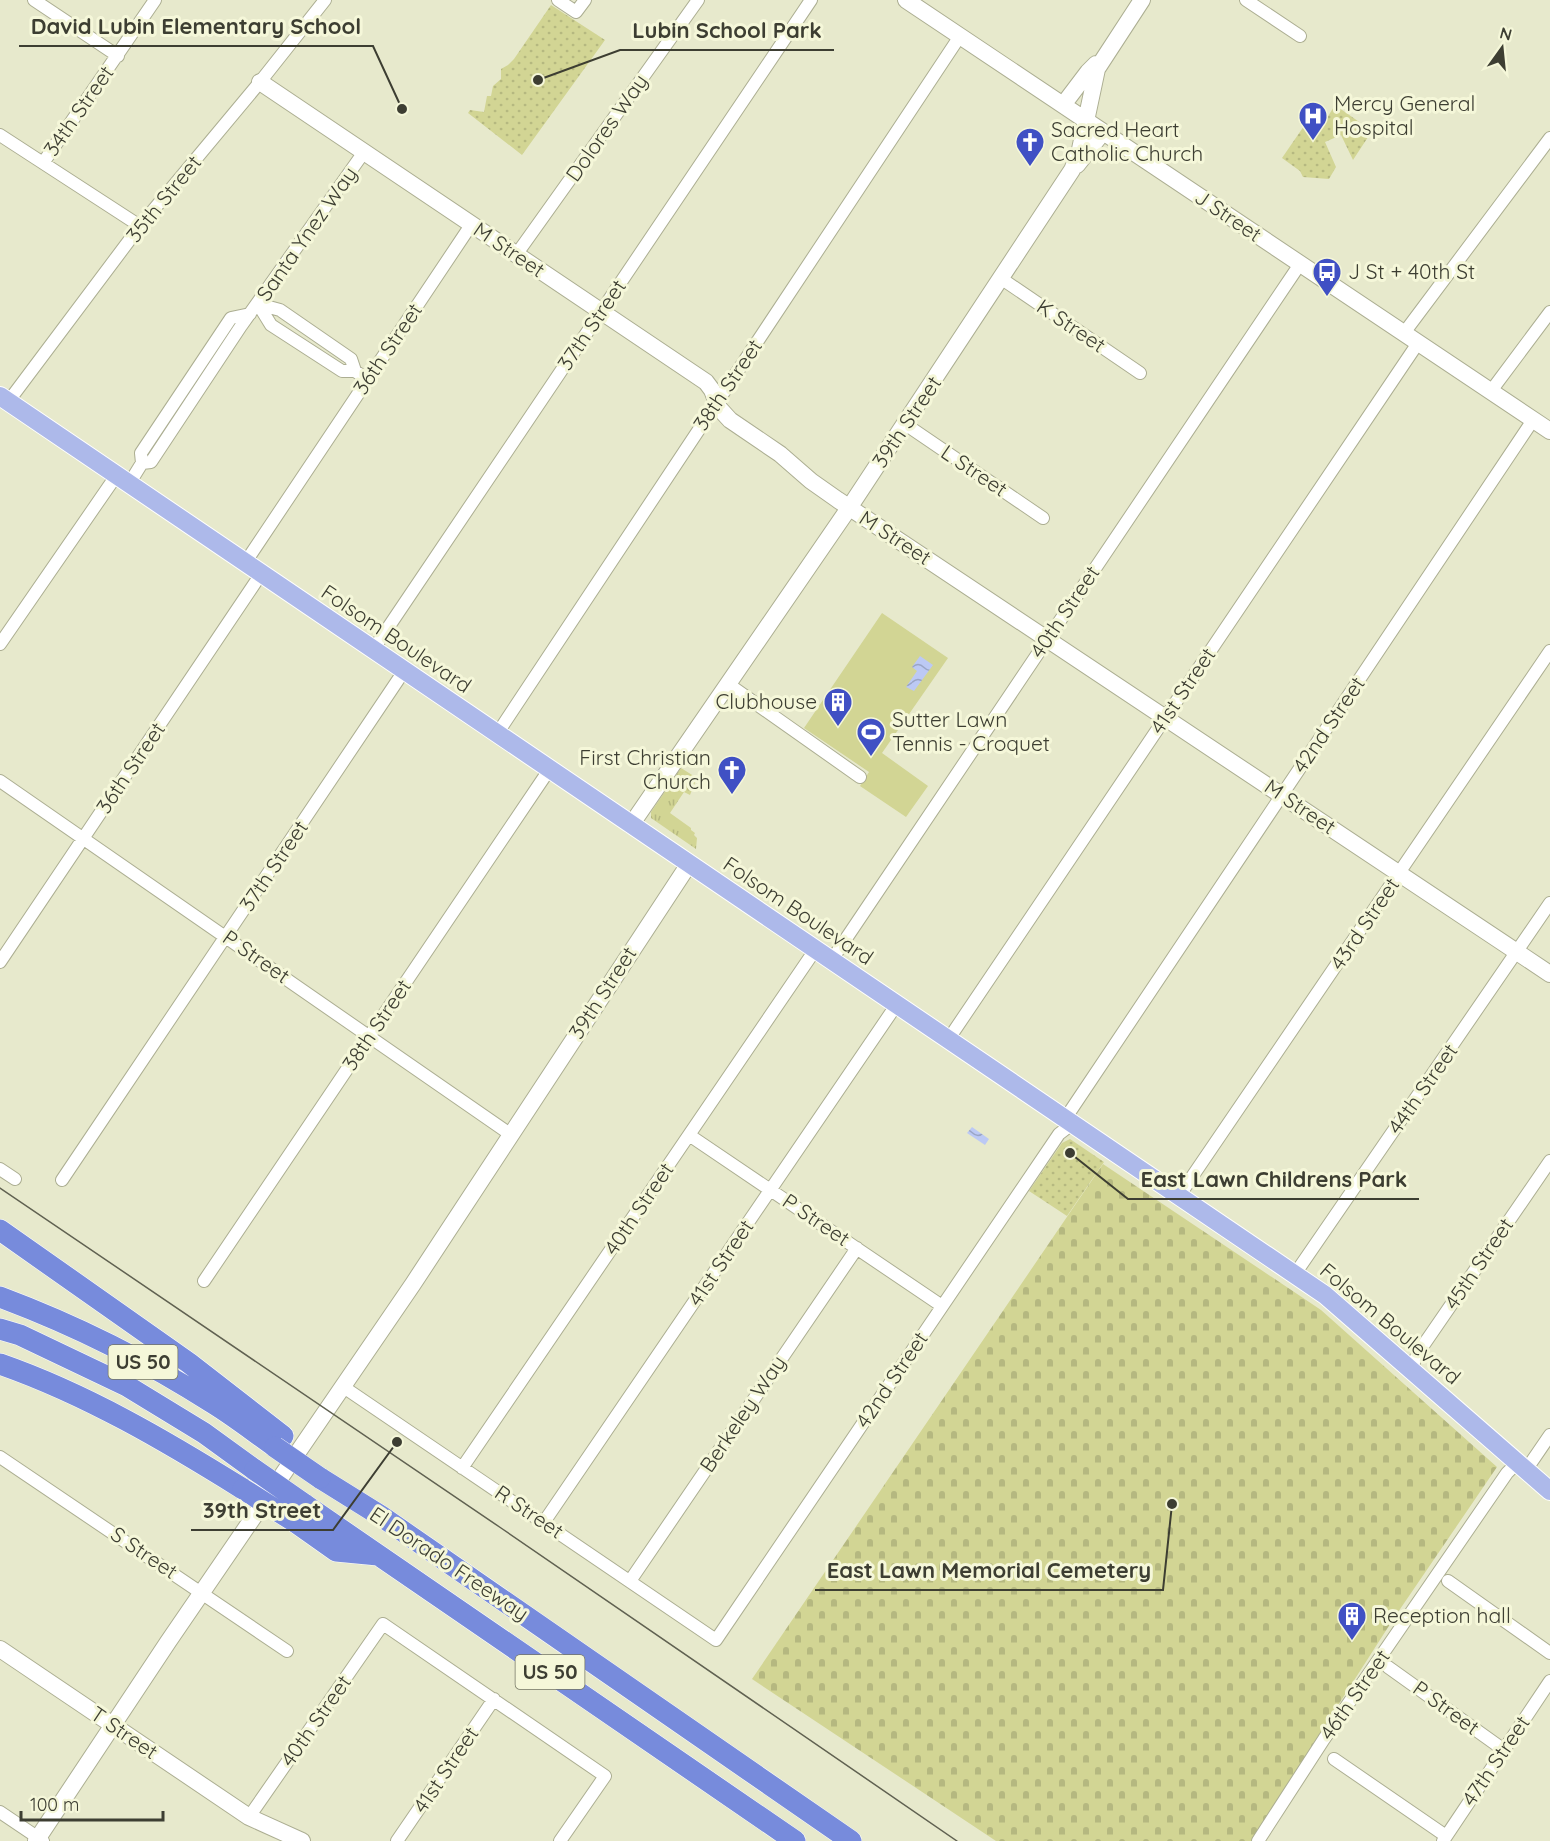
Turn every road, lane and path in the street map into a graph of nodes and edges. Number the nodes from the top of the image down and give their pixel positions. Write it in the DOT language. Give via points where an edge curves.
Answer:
graph roads {
  1 [pos="34,0"];
  2 [pos="155,0"];
  3 [pos="325,0"];
  4 [pos="558,0"];
  5 [pos="585,0"];
  6 [pos="698,0"];
  7 [pos="811,0"];
  8 [pos="906,0"];
  9 [pos="1142,0"];
  10 [pos="1246,0"];
  11 [pos="960,36"];
  12 [pos="1300,36"];
  13 [pos="118,56"];
  14 [pos="1101,60"];
  15 [pos="260,82"];
  16 [pos="1063,105"];
  17 [pos="1086,120"];
  18 [pos="1104,132"];
  19 [pos="1550,138"];
  20 [pos="2,139"];
  21 [pos="364,152"];
  22 [pos="43,163"];
  23 [pos="1072,170"];
  24 [pos="471,225"];
  25 [pos="140,226"];
  26 [pos="516,255"];
  27 [pos="1300,264"];
  28 [pos="1002,279"];
  29 [pos="258,304"];
  30 [pos="600,312"];
  31 [pos="1550,312"];
  32 [pos="1404,333"];
  33 [pos="1418,343"];
  34 [pos="1140,373"];
  35 [pos="368,380"];
  36 [pos="1491,391"];
  37 [pos="4,399"];
  38 [pos="717,402"];
  39 [pos="1533,420"];
  40 [pos="905,424"];
  41 [pos="1550,431"];
  42 [pos="123,480"];
  43 [pos="849,508"];
  44 [pos="1043,518"];
  45 [pos="245,563"];
  46 [pos="261,574"];
  47 [pos="1048,638"];
  48 [pos="0,644"];
  49 [pos="373,650"];
  50 [pos="1550,651"];
  51 [pos="404,671"];
  52 [pos="729,684"];
  53 [pos="1166,717"];
  54 [pos="497,734"];
  55 [pos="549,770"];
  56 [pos="860,777"];
  57 [pos="0,782"];
  58 [pos="1282,795"];
  59 [pos="631,825"];
  60 [pos="84,838"];
  61 [pos="689,864"];
  62 [pos="1400,874"];
  63 [pos="1550,903"];
  64 [pos="227,936"];
  65 [pos="815,950"];
  66 [pos="1517,952"];
  67 [pos="831,961"];
  68 [pos="0,962"];
  69 [pos="1550,974"];
  70 [pos="897,1004"];
  71 [pos="370,1035"];
  72 [pos="948,1040"];
  73 [pos="1069,1122"];
  74 [pos="510,1134"];
  75 [pos="689,1135"];
  76 [pos="1550,1161"];
  77 [pos="0,1169"];
  78 [pos="15,1179"];
  79 [pos="62,1180"];
  80 [pos="771,1190"];
  81 [pos="1179,1196"];
  82 [pos="0,1230"];
  83 [pos="857,1248"];
  84 [pos="1295,1274"];
  85 [pos="204,1281"];
  86 [pos="0,1297"];
  87 [pos="942,1306"];
  88 [pos="0,1329"];
  89 [pos="0,1364"];
  90 [pos="1411,1369"];
  91 [pos="342,1386"];
  92 [pos="1550,1435"];
  93 [pos="279,1442"];
  94 [pos="0,1457"];
  95 [pos="1522,1466"];
  96 [pos="462,1468"];
  97 [pos="1550,1491"];
  98 [pos="300,1513"];
  99 [pos="544,1522"];
  100 [pos="630,1581"];
  101 [pos="1448,1581"];
  102 [pos="203,1593"];
  103 [pos="716,1640"];
  104 [pos="0,1649"];
  105 [pos="287,1651"];
  106 [pos="1550,1653"];
  107 [pos="1388,1667"];
  108 [pos="1550,1681"];
  109 [pos="494,1699"];
  110 [pos="112,1725"];
  111 [pos="1504,1750"];
  112 [pos="1334,1759"];
  113 [pos="0,1812"];
  114 [pos="249,1817"];
  115 [pos="1444,1838"];
  116 [pos="39,1840"];
  117 [pos="272,1841"];
  118 [pos="302,1841"];
  119 [pos="397,1841"];
  120 [pos="560,1841"];
  121 [pos="795,1841"];
  122 [pos="851,1841"];
  123 [pos="1258,1841"];
  1 -- 13 [label="street"];
  2 -- 13 [label="street, 34th Street"];
  3 -- 15 [label="street, 35th Street"];
  4 -- 5 [label="street" via="576,12"];
  6 -- 26 [label="street, Dolores Way"];
  7 -- 30 [label="street, 37th Street"];
  8 -- 11 [label="street, J Street"];
  9 -- 14 [label="street, 39th Street"];
  10 -- 12 [label="street"];
  11 -- 16 [label="street, J Street"];
  11 -- 38 [label="street, 38th Street"];
  13 -- 22 [label="street, 34th Street"];
  14 -- 16 [label="street"];
  14 -- 17 [label="street, 39th Street"];
  15 -- 21 [label="street, M Street"];
  15 -- 25 [label="street, 35th Street"];
  16 -- 17 [label="street, J Street"];
  17 -- 18 [label="street, J Street"];
  17 -- 23 [label="street, 39th Street"];
  18 -- 23 [label="street"];
  18 -- 27 [label="street, J Street"];
  19 -- 32 [label="street"];
  20 -- 22 [label="street"];
  21 -- 24 [label="street, M Street"];
  21 -- 29 [label="street, Santa Ynez Way"];
  22 -- 25 [label="street"];
  23 -- 28 [label="street, 39th Street"];
  24 -- 26 [label="street, M Street"];
  24 -- 35 [label="street, 36th Street"];
  25 -- 37 [label="street, 35th Street"];
  26 -- 30 [label="street, M Street"];
  27 -- 32 [label="street, J Street"];
  27 -- 47 [label="street, 40th Street"];
  28 -- 34 [label="street, K Street"];
  28 -- 40 [label="street, 39th Street"];
  29 -- 35 [label="street" via="279,310 351,359 355,371"];
  29 -- 42 [label="street, Santa Ynez Way" via="250,314 231,318 176,410 141,453 142,463"];
  30 -- 38 [label="street, M Street" via="706,382"];
  30 -- 49 [label="street, 37th Street"];
  31 -- 36 [label="street"];
  32 -- 33 [label="street, J Street"];
  33 -- 36 [label="street, J Street"];
  33 -- 53 [label="street, 41st Street"];
  35 -- 45 [label="street, 36th Street"];
  36 -- 39 [label="street, J Street"];
  37 -- 42 [label="main road, Folsom Boulevard"];
  38 -- 43 [label="street, M Street" via="730,420"];
  38 -- 54 [label="street, 38th Street"];
  39 -- 41 [label="street, J Street"];
  39 -- 58 [label="street, 42nd Street"];
  40 -- 43 [label="street, 39th Street"];
  40 -- 44 [label="street, L Street"];
  42 -- 45 [label="main road, Folsom Boulevard"];
  42 -- 48 [label="street, Santa Ynez Way"];
  43 -- 47 [label="street, M Street"];
  43 -- 52 [label="street, 39th Street"];
  45 -- 46 [label="main road, Folsom Boulevard"];
  46 -- 49 [label="main road, Folsom Boulevard"];
  46 -- 60 [label="street, 36th Street"];
  47 -- 53 [label="street, M Street"];
  47 -- 67 [label="street, 40th Street"];
  49 -- 51 [label="main road, Folsom Boulevard"];
  50 -- 62 [label="street, 43rd Street"];
  51 -- 54 [label="main road, Folsom Boulevard"];
  51 -- 64 [label="street, 37th Street"];
  52 -- 56 [label="street"];
  52 -- 59 [label="street, 39th Street"];
  53 -- 58 [label="street, M Street"];
  53 -- 72 [label="street, 41st Street"];
  54 -- 55 [label="main road, Folsom Boulevard"];
  55 -- 59 [label="main road, Folsom Boulevard"];
  55 -- 71 [label="street, 38th Street"];
  57 -- 60 [label="street, P Street"];
  58 -- 62 [label="street, M Street"];
  58 -- 73 [label="street, 42nd Street"];
  59 -- 61 [label="main road, Folsom Boulevard"];
  60 -- 64 [label="street, P Street"];
  60 -- 68 [label="street, 36th Street"];
  61 -- 65 [label="main road, Folsom Boulevard"];
  61 -- 74 [label="street, 39th Street"];
  62 -- 66 [label="street, M Street"];
  62 -- 81 [label="street, 43rd Street"];
  63 -- 66 [label="street, 44th Street"];
  64 -- 71 [label="street, P Street"];
  64 -- 79 [label="street, 37th Street"];
  65 -- 67 [label="main road, Folsom Boulevard"];
  65 -- 75 [label="street, 40th Street"];
  66 -- 69 [label="street, M Street"];
  66 -- 84 [label="street, 44th Street"];
  67 -- 70 [label="main road, Folsom Boulevard"];
  70 -- 72 [label="main road, Folsom Boulevard"];
  70 -- 80 [label="street, 41st Street"];
  71 -- 74 [label="street, P Street"];
  71 -- 85 [label="street, 38th Street"];
  72 -- 73 [label="main road, Folsom Boulevard"];
  73 -- 81 [label="main road, Folsom Boulevard"];
  73 -- 87 [label="street, 42nd Street"];
  74 -- 91 [label="street, 39th Street"];
  75 -- 80 [label="street, P Street"];
  75 -- 96 [label="street, 40th Street"];
  76 -- 90 [label="street, 45th Street" via="1418,1353"];
  77 -- 78 [label="street"];
  80 -- 83 [label="street, P Street"];
  80 -- 99 [label="street, 41st Street"];
  81 -- 84 [label="main road, Folsom Boulevard"];
  82 -- 93 [label="highway" via="189,1363"];
  83 -- 87 [label="street, P Street"];
  83 -- 100 [label="street, Berkeley Way"];
  84 -- 90 [label="main road, Folsom Boulevard" via="1343,1309"];
  86 -- 93 [label="highway, US 50" via="130,1354"];
  87 -- 103 [label="street, 42nd Street"];
  88 -- 98 [label="highway, El Dorado Freeway / US 50, bridge" via="127,1386 204,1433 255,1470"];
  89 -- 98 [label="highway, bridge" via="67,1390 171,1445 243,1489"];
  90 -- 95 [label="main road, Folsom Boulevard"];
  91 -- 96 [label="street, R Street"];
  91 -- 102 [label="street, 39th Street"];
  92 -- 95 [label="street, 46th Street"];
  93 -- 122 [label="highway, El Dorado Freeway / US 50"];
  94 -- 102 [label="street, S Street"];
  95 -- 97 [label="main road, Folsom Boulevard"];
  95 -- 123 [label="street, 46th Street" via="1507,1473"];
  96 -- 99 [label="street, R Street"];
  98 -- 121 [label="highway, El Dorado Freeway / US 50" via="380,1555"];
  99 -- 100 [label="street, R Street"];
  100 -- 103 [label="street, R Street"];
  101 -- 106 [label="street"];
  102 -- 105 [label="street, S Street"];
  102 -- 110 [label="street, 39th Street"];
  104 -- 110 [label="street, T Street"];
  107 -- 111 [label="street, P Street"];
  108 -- 111 [label="street, 47th Street"];
  109 -- 114 [label="street, 40th Street" via="383,1624"];
  109 -- 119 [label="street, 41st Street"];
  109 -- 120 [label="street" via="605,1776"];
  110 -- 114 [label="street, T Street"];
  110 -- 116 [label="street, 39th Street"];
  111 -- 115 [label="street, 47th Street"];
  112 -- 115 [label="street"];
  113 -- 116 [label="street"];
  114 -- 117 [label="street, T Street"];
  114 -- 118 [label="street, T Street"];
}
